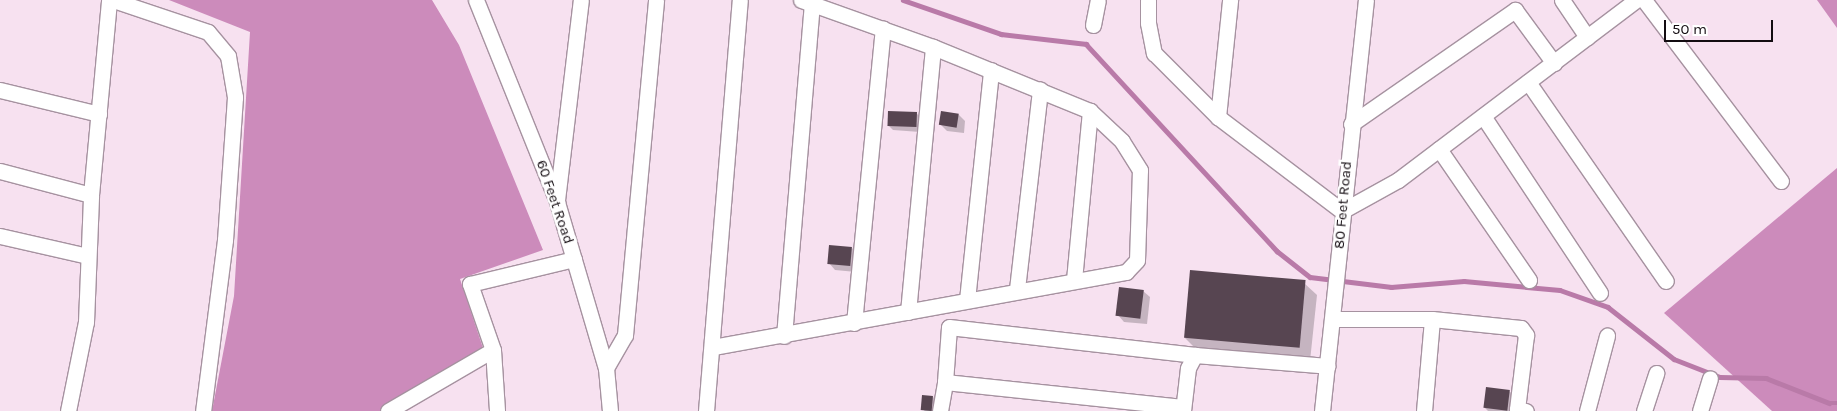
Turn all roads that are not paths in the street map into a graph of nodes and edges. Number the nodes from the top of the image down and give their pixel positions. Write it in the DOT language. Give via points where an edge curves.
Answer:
graph roads {
  1 [pos="111,0"];
  2 [pos="476,0"];
  3 [pos="581,0"];
  4 [pos="656,0"];
  5 [pos="740,0"];
  6 [pos="1098,0"];
  7 [pos="1148,0"];
  8 [pos="1230,0"];
  9 [pos="1366,0"];
  10 [pos="1562,0"];
  11 [pos="1636,0"];
  12 [pos="1644,0"];
  13 [pos="807,2"];
  14 [pos="1512,5"];
  15 [pos="1093,25"];
  16 [pos="883,28"];
  17 [pos="1587,38"];
  18 [pos="933,47"];
  19 [pos="1554,62"];
  20 [pos="991,70"];
  21 [pos="1528,82"];
  22 [pos="1040,89"];
  23 [pos="0,90"];
  24 [pos="1090,111"];
  25 [pos="99,114"];
  26 [pos="1483,116"];
  27 [pos="1218,118"];
  28 [pos="1350,124"];
  29 [pos="1439,149"];
  30 [pos="0,171"];
  31 [pos="1781,181"];
  32 [pos="91,195"];
  33 [pos="557,202"];
  34 [pos="1342,211"];
  35 [pos="0,236"];
  36 [pos="88,256"];
  37 [pos="574,260"];
  38 [pos="1074,280"];
  39 [pos="1529,280"];
  40 [pos="1666,281"];
  41 [pos="1017,289"];
  42 [pos="1600,293"];
  43 [pos="967,300"];
  44 [pos="908,312"];
  45 [pos="1432,318"];
  46 [pos="1334,319"];
  47 [pos="854,323"];
  48 [pos="784,336"];
  49 [pos="1607,336"];
  50 [pos="713,347"];
  51 [pos="493,350"];
  52 [pos="1195,355"];
  53 [pos="1328,366"];
  54 [pos="606,368"];
  55 [pos="1656,373"];
  56 [pos="1710,378"];
  57 [pos="944,382"];
  58 [pos="1183,409"];
  59 [pos="1520,410"];
  60 [pos="68,411"];
  61 [pos="203,411"];
  62 [pos="388,411"];
  63 [pos="497,411"];
  64 [pos="610,411"];
  65 [pos="706,411"];
  66 [pos="940,411"];
  67 [pos="1322,411"];
  68 [pos="1424,411"];
  69 [pos="1587,411"];
  70 [pos="1644,411"];
  71 [pos="1700,411"];
  1 -- 25 [label="street"];
  1 -- 61 [label="street" via="208,32 228,56 235,97 225,240"];
  2 -- 33 [label="street, 60 Feet Road"];
  3 -- 33 [label="street"];
  4 -- 54 [label="street" via="625,334"];
  5 -- 50 [label="street"];
  6 -- 15 [label="street"];
  7 -- 27 [label="street" via="1148,23 1154,53"];
  8 -- 27 [label="street"];
  9 -- 28 [label="street, 80 Feet Road"];
  10 -- 17 [label="street"];
  11 -- 17 [label="street"];
  12 -- 31 [label="street"];
  13 -- 16 [label="street"];
  13 -- 48 [label="street"];
  14 -- 19 [label="street"];
  14 -- 28 [label="street"];
  16 -- 18 [label="street"];
  16 -- 47 [label="street"];
  17 -- 19 [label="street"];
  18 -- 20 [label="street"];
  18 -- 44 [label="street"];
  19 -- 21 [label="street"];
  20 -- 22 [label="street"];
  20 -- 43 [label="street"];
  21 -- 26 [label="street"];
  21 -- 40 [label="street"];
  22 -- 24 [label="street"];
  22 -- 41 [label="street"];
  23 -- 25 [label="street"];
  24 -- 38 [label="street"];
  24 -- 38 [label="street" via="1122,141 1140,170 1137,260 1126,272"];
  25 -- 32 [label="street"];
  26 -- 29 [label="street"];
  26 -- 42 [label="street"];
  27 -- 34 [label="street"];
  28 -- 34 [label="street, 80 Feet Road"];
  29 -- 34 [label="street" via="1398,180"];
  29 -- 39 [label="street"];
  30 -- 32 [label="street"];
  32 -- 36 [label="street"];
  33 -- 37 [label="street, 60 Feet Road"];
  34 -- 46 [label="street, 80 Feet Road"];
  35 -- 36 [label="street"];
  36 -- 60 [label="street" via="86,322"];
  37 -- 51 [label="street" via="470,284"];
  37 -- 54 [label="street, 60 Feet Road"];
  38 -- 41 [label="street"];
  41 -- 43 [label="street"];
  43 -- 44 [label="street"];
  44 -- 47 [label="street"];
  45 -- 46 [label="street"];
  45 -- 59 [label="street" via="1521,328 1526,335"];
  45 -- 68 [label="street"];
  46 -- 53 [label="street, 80 Feet Road"];
  47 -- 48 [label="street"];
  48 -- 50 [label="street"];
  49 -- 69 [label="street"];
  50 -- 65 [label="street"];
  51 -- 62 [label="street"];
  51 -- 63 [label="street"];
  52 -- 53 [label="street"];
  52 -- 57 [label="street" via="949,326"];
  52 -- 58 [label="street" via="1188,368"];
  53 -- 67 [label="street, 80 Feet Road"];
  54 -- 64 [label="street, 60 Feet Road"];
  55 -- 70 [label="street"];
  56 -- 71 [label="street"];
  57 -- 58 [label="street"];
  57 -- 66 [label="street"];
}
